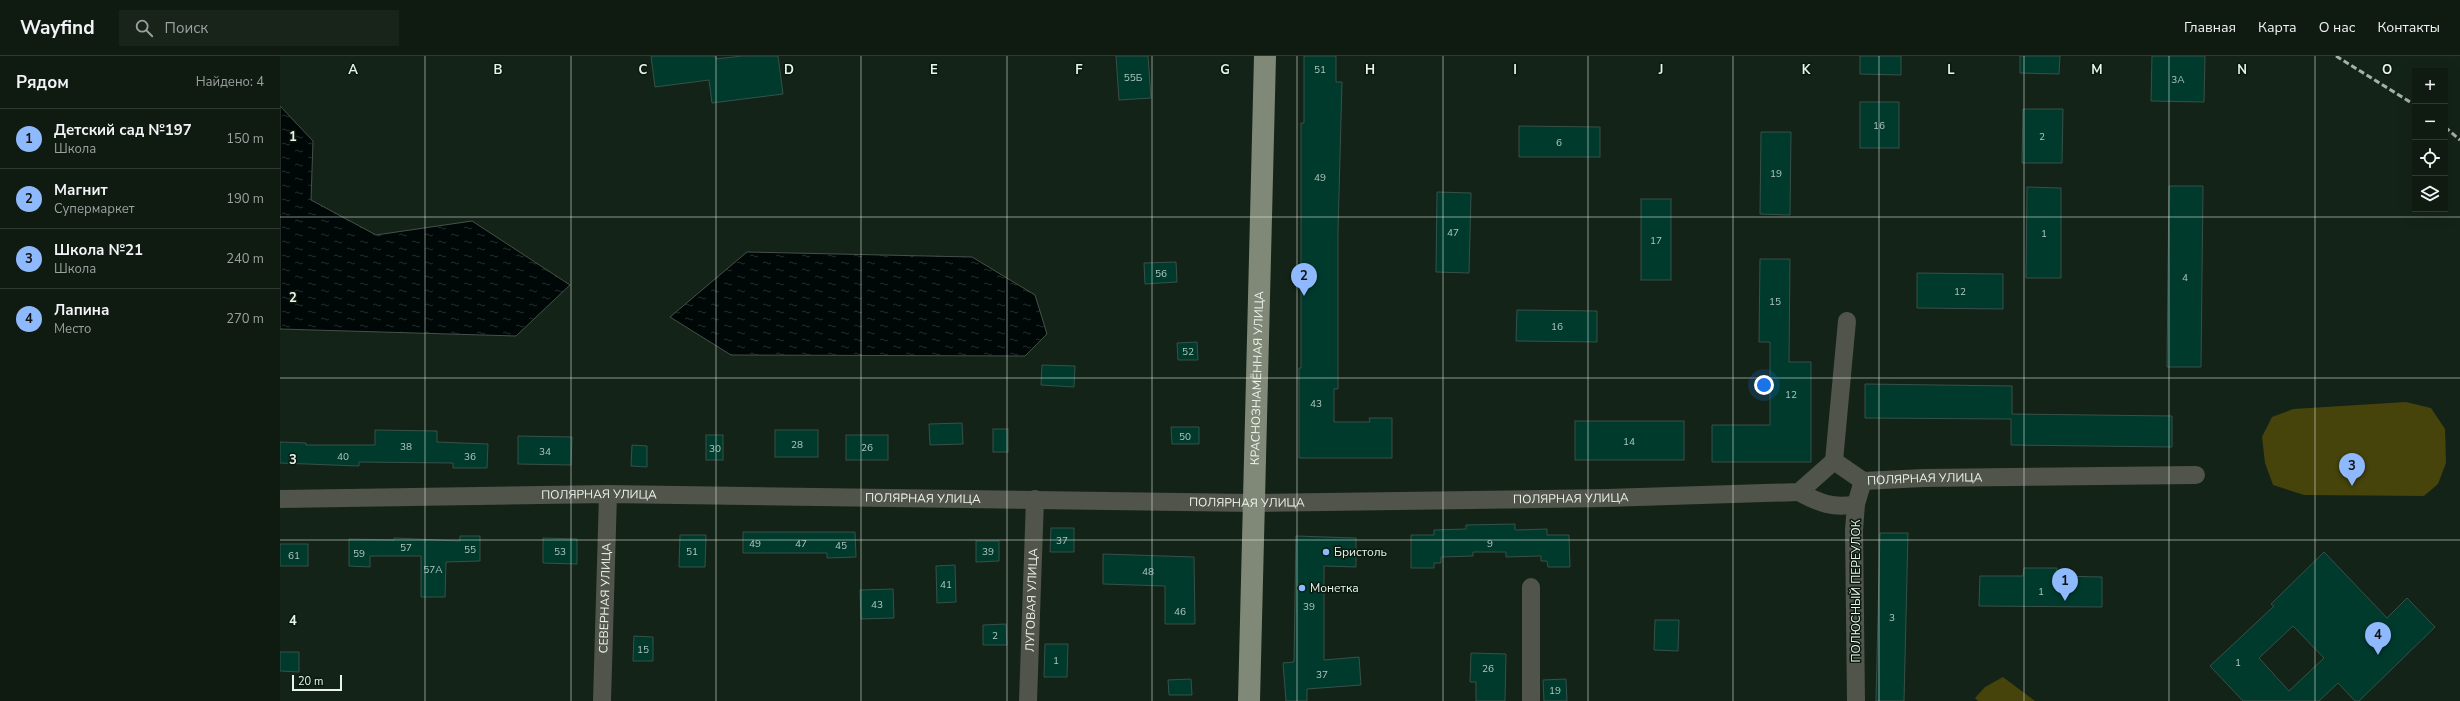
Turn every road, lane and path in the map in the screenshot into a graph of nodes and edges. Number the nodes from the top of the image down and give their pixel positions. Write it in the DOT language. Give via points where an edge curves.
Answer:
graph roads {
  1 [pos="1265,56"];
  2 [pos="1847,321"];
  3 [pos="1834,462"];
  4 [pos="2196,475"];
  5 [pos="1863,481"];
  6 [pos="1799,492"];
  7 [pos="608,494"];
  8 [pos="280,499"];
  9 [pos="1035,500"];
  10 [pos="1254,503"];
  11 [pos="1856,504"];
  12 [pos="1531,587"];
  13 [pos="602,701"];
  14 [pos="1028,701"];
  15 [pos="1250,701"];
  16 [pos="1531,701"];
  17 [pos="1856,701"];
  1 -- 10 [label="main road, КРАСНОЗНАМЁННАЯ УЛИЦА"];
  2 -- 3 [label="street"];
  3 -- 5 [label="street, ПОЛЯРНАЯ УЛИЦА"];
  3 -- 6 [label="street"];
  4 -- 5 [label="street, ПОЛЯРНАЯ УЛИЦА"];
  5 -- 11 [label="street, ПОЛЮСНЫЙ ПЕРЕУЛОК"];
  6 -- 10 [label="street, ПОЛЯРНАЯ УЛИЦА"];
  6 -- 11 [label="street" via="1821,504"];
  7 -- 8 [label="street, ПОЛЯРНАЯ УЛИЦА"];
  7 -- 9 [label="street, ПОЛЯРНАЯ УЛИЦА"];
  7 -- 13 [label="street, СЕВЕРНАЯ УЛИЦА"];
  9 -- 10 [label="street, ПОЛЯРНАЯ УЛИЦА"];
  9 -- 14 [label="street, ЛУГОВАЯ УЛИЦА"];
  10 -- 15 [label="main road, КРАСНОЗНАМЁННАЯ УЛИЦА"];
  11 -- 17 [label="street, ПОЛЮСНЫЙ ПЕРЕУЛОК"];
  12 -- 16 [label="street"];
}
